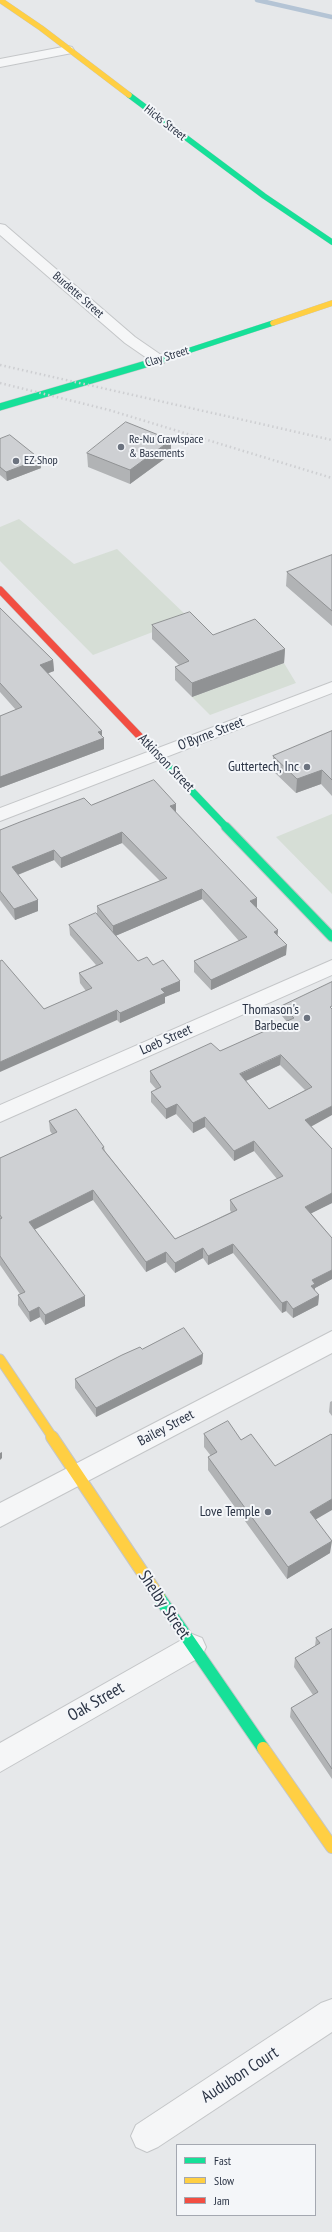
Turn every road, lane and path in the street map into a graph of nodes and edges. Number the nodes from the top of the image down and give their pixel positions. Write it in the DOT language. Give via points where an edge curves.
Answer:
graph roads {
  1 [pos="0,0"];
  2 [pos="68,50"];
  3 [pos="0,64"];
  4 [pos="0,228"];
  5 [pos="332,242"];
  6 [pos="332,303"];
  7 [pos="159,360"];
  8 [pos="0,407"];
  9 [pos="0,590"];
  10 [pos="332,687"];
  11 [pos="158,754"];
  12 [pos="0,816"];
  13 [pos="332,937"];
  14 [pos="332,967"];
  15 [pos="0,1114"];
  16 [pos="332,1341"];
  17 [pos="0,1359"];
  18 [pos="76,1476"];
  19 [pos="0,1516"];
  20 [pos="192,1647"];
  21 [pos="0,1758"];
  22 [pos="331,1844"];
  23 [pos="332,2014"];
  24 [pos="147,2136"];
  1 -- 2 [label="street, Hicks Street"];
  2 -- 3 [label="street"];
  2 -- 5 [label="street, Hicks Street" via="212,158"];
  4 -- 7 [label="street, Burdette Street" via="130,340"];
  6 -- 7 [label="street, Clay Street"];
  7 -- 8 [label="street, Clay Street"];
  9 -- 11 [label="street, Atkinson Street"];
  10 -- 11 [label="street, O'Byrne Street"];
  11 -- 12 [label="street, O'Byrne Street"];
  11 -- 13 [label="street, Atkinson Street"];
  14 -- 15 [label="street, Loeb Street"];
  16 -- 18 [label="street, Bailey Street"];
  17 -- 18 [label="street, Shelby Street"];
  18 -- 19 [label="street, Bailey Street"];
  18 -- 20 [label="street, Shelby Street"];
  20 -- 21 [label="street, Oak Street"];
  20 -- 22 [label="street, Shelby Street"];
  23 -- 24 [label="street, Audubon Court"];
}
